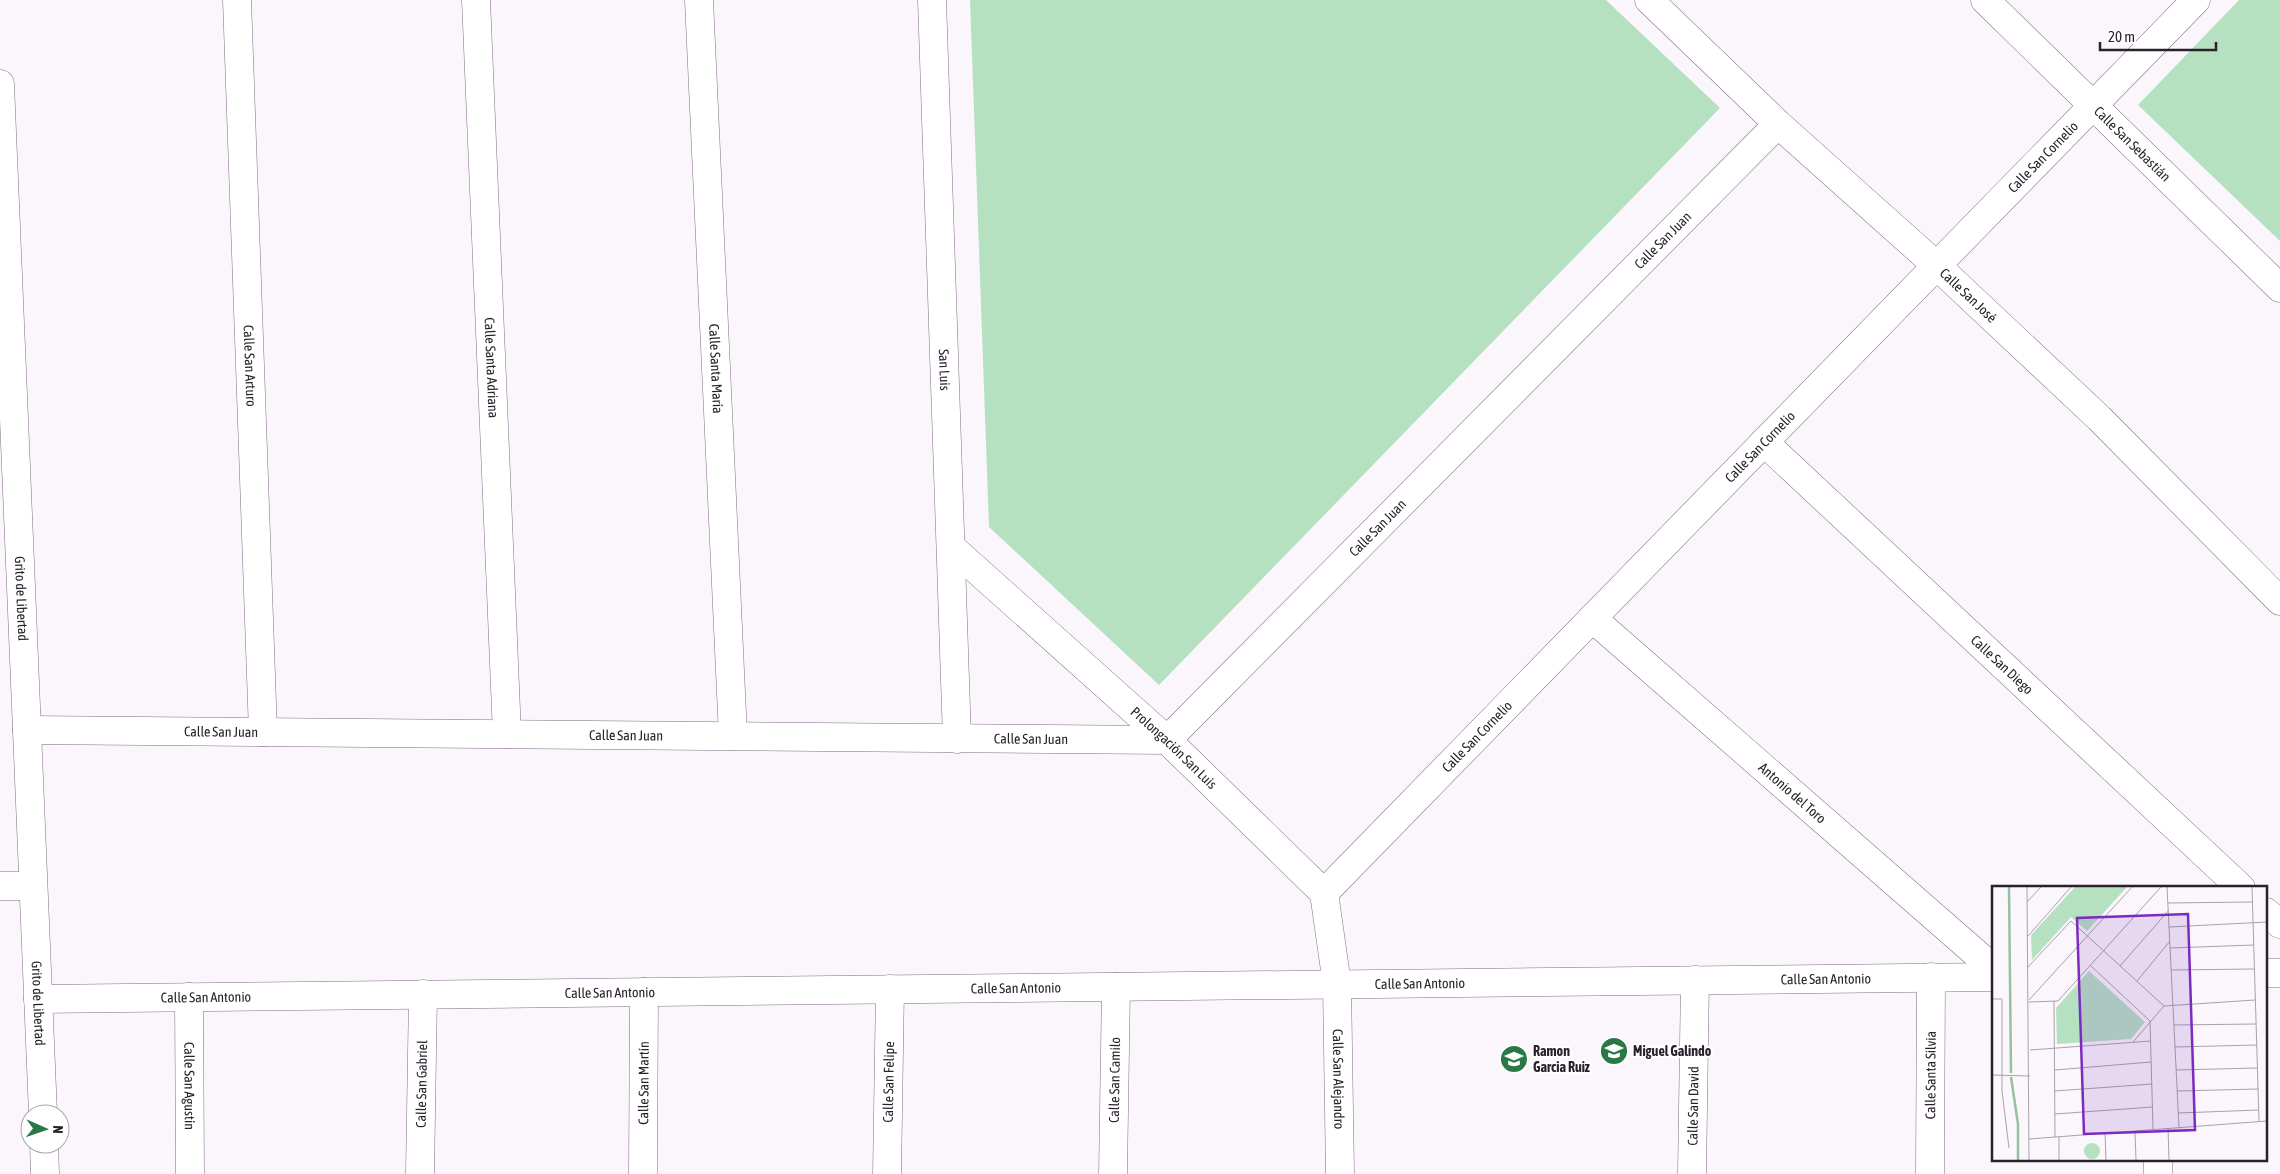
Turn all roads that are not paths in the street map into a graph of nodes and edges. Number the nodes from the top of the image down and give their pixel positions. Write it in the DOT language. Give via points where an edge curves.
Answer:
graph roads {
  1 [pos="237,0"];
  2 [pos="476,0"];
  3 [pos="700,0"];
  4 [pos="932,0"];
  5 [pos="1649,0"];
  6 [pos="1985,0"];
  7 [pos="2196,0"];
  8 [pos="0,84"];
  9 [pos="2093,105"];
  10 [pos="1778,124"];
  11 [pos="3,218"];
  12 [pos="1937,266"];
  13 [pos="2280,288"];
  14 [pos="1764,442"];
  15 [pos="9,539"];
  16 [pos="951,547"];
  17 [pos="2280,600"];
  18 [pos="1592,618"];
  19 [pos="27,730"];
  20 [pos="263,732"];
  21 [pos="507,734"];
  22 [pos="733,736"];
  23 [pos="957,738"];
  24 [pos="1167,740"];
  25 [pos="0,886"];
  26 [pos="33,886"];
  27 [pos="2239,886"];
  28 [pos="1324,892"];
  29 [pos="2268,914"];
  30 [pos="2280,924"];
  31 [pos="1992,967"];
  32 [pos="1931,977"];
  33 [pos="1992,977"];
  34 [pos="1695,980"];
  35 [pos="1337,984"];
  36 [pos="1116,987"];
  37 [pos="890,989"];
  38 [pos="644,992"];
  39 [pos="423,994"];
  40 [pos="189,997"];
  41 [pos="38,999"];
  42 [pos="43,1104"];
  43 [pos="44,1154"];
  44 [pos="45,1174"];
  45 [pos="190,1174"];
  46 [pos="420,1174"];
  47 [pos="643,1174"];
  48 [pos="887,1174"];
  49 [pos="1113,1174"];
  50 [pos="1340,1174"];
  51 [pos="1692,1174"];
  52 [pos="1930,1174"];
  1 -- 20 [label="street, Calle San Arturo"];
  2 -- 21 [label="street, Calle Santa Adriana"];
  3 -- 22 [label="street, Calle Santa María"];
  4 -- 16 [label="street, San Luis"];
  5 -- 10 [label="street, Calle San José"];
  6 -- 9 [label="street, Calle San Sebastián"];
  7 -- 9 [label="street, Calle San Cornelio"];
  8 -- 11 [label="street, Grito de Libertad"];
  9 -- 12 [label="street, Calle San Cornelio"];
  9 -- 13 [label="street, Calle San Sebastián"];
  10 -- 12 [label="street, Calle San José"];
  10 -- 24 [label="street, Calle San Juan"];
  11 -- 15 [label="street, Grito de Libertad"];
  12 -- 14 [label="street, Calle San Cornelio"];
  12 -- 17 [label="street, Calle San José" via="2098,418"];
  14 -- 18 [label="street, Calle San Cornelio"];
  14 -- 27 [label="street, Calle San Diego"];
  15 -- 19 [label="street, Grito de Libertad"];
  16 -- 23 [label="street, San Luis"];
  16 -- 24 [label="street, Prolongación San Luis"];
  18 -- 28 [label="street, Calle San Cornelio"];
  18 -- 31 [label="street, Antonio del Toro"];
  19 -- 20 [label="street, Calle San Juan"];
  19 -- 26 [label="street, Grito de Libertad"];
  20 -- 21 [label="street, Calle San Juan"];
  21 -- 22 [label="street, Calle San Juan"];
  22 -- 23 [label="street, Calle San Juan"];
  23 -- 24 [label="street, Calle San Juan"];
  24 -- 28 [label="street, Prolongación San Luis"];
  25 -- 26 [label="street"];
  26 -- 41 [label="street, Grito de Libertad"];
  28 -- 35 [label="street"];
  29 -- 30 [label="street"];
  32 -- 33 [label="street, Calle San Antonio"];
  32 -- 34 [label="street, Calle San Antonio"];
  32 -- 52 [label="street, Calle Santa Silvia"];
  34 -- 35 [label="street, Calle San Antonio"];
  34 -- 51 [label="street, Calle San David"];
  35 -- 36 [label="street, Calle San Antonio"];
  35 -- 50 [label="street, Calle San Alejandro"];
  36 -- 37 [label="street, Calle San Antonio"];
  36 -- 49 [label="street, Calle San Camilo"];
  37 -- 38 [label="street, Calle San Antonio"];
  37 -- 48 [label="street, Calle San Felipe"];
  38 -- 39 [label="street, Calle San Antonio"];
  38 -- 47 [label="street, Calle San Martín"];
  39 -- 40 [label="street, Calle San Antonio"];
  39 -- 46 [label="street, Calle San Gabriel"];
  40 -- 41 [label="street, Calle San Antonio"];
  40 -- 45 [label="street, Calle San Agustín"];
  41 -- 42 [label="street, Grito de Libertad"];
  43 -- 44 [label="street"];
}
